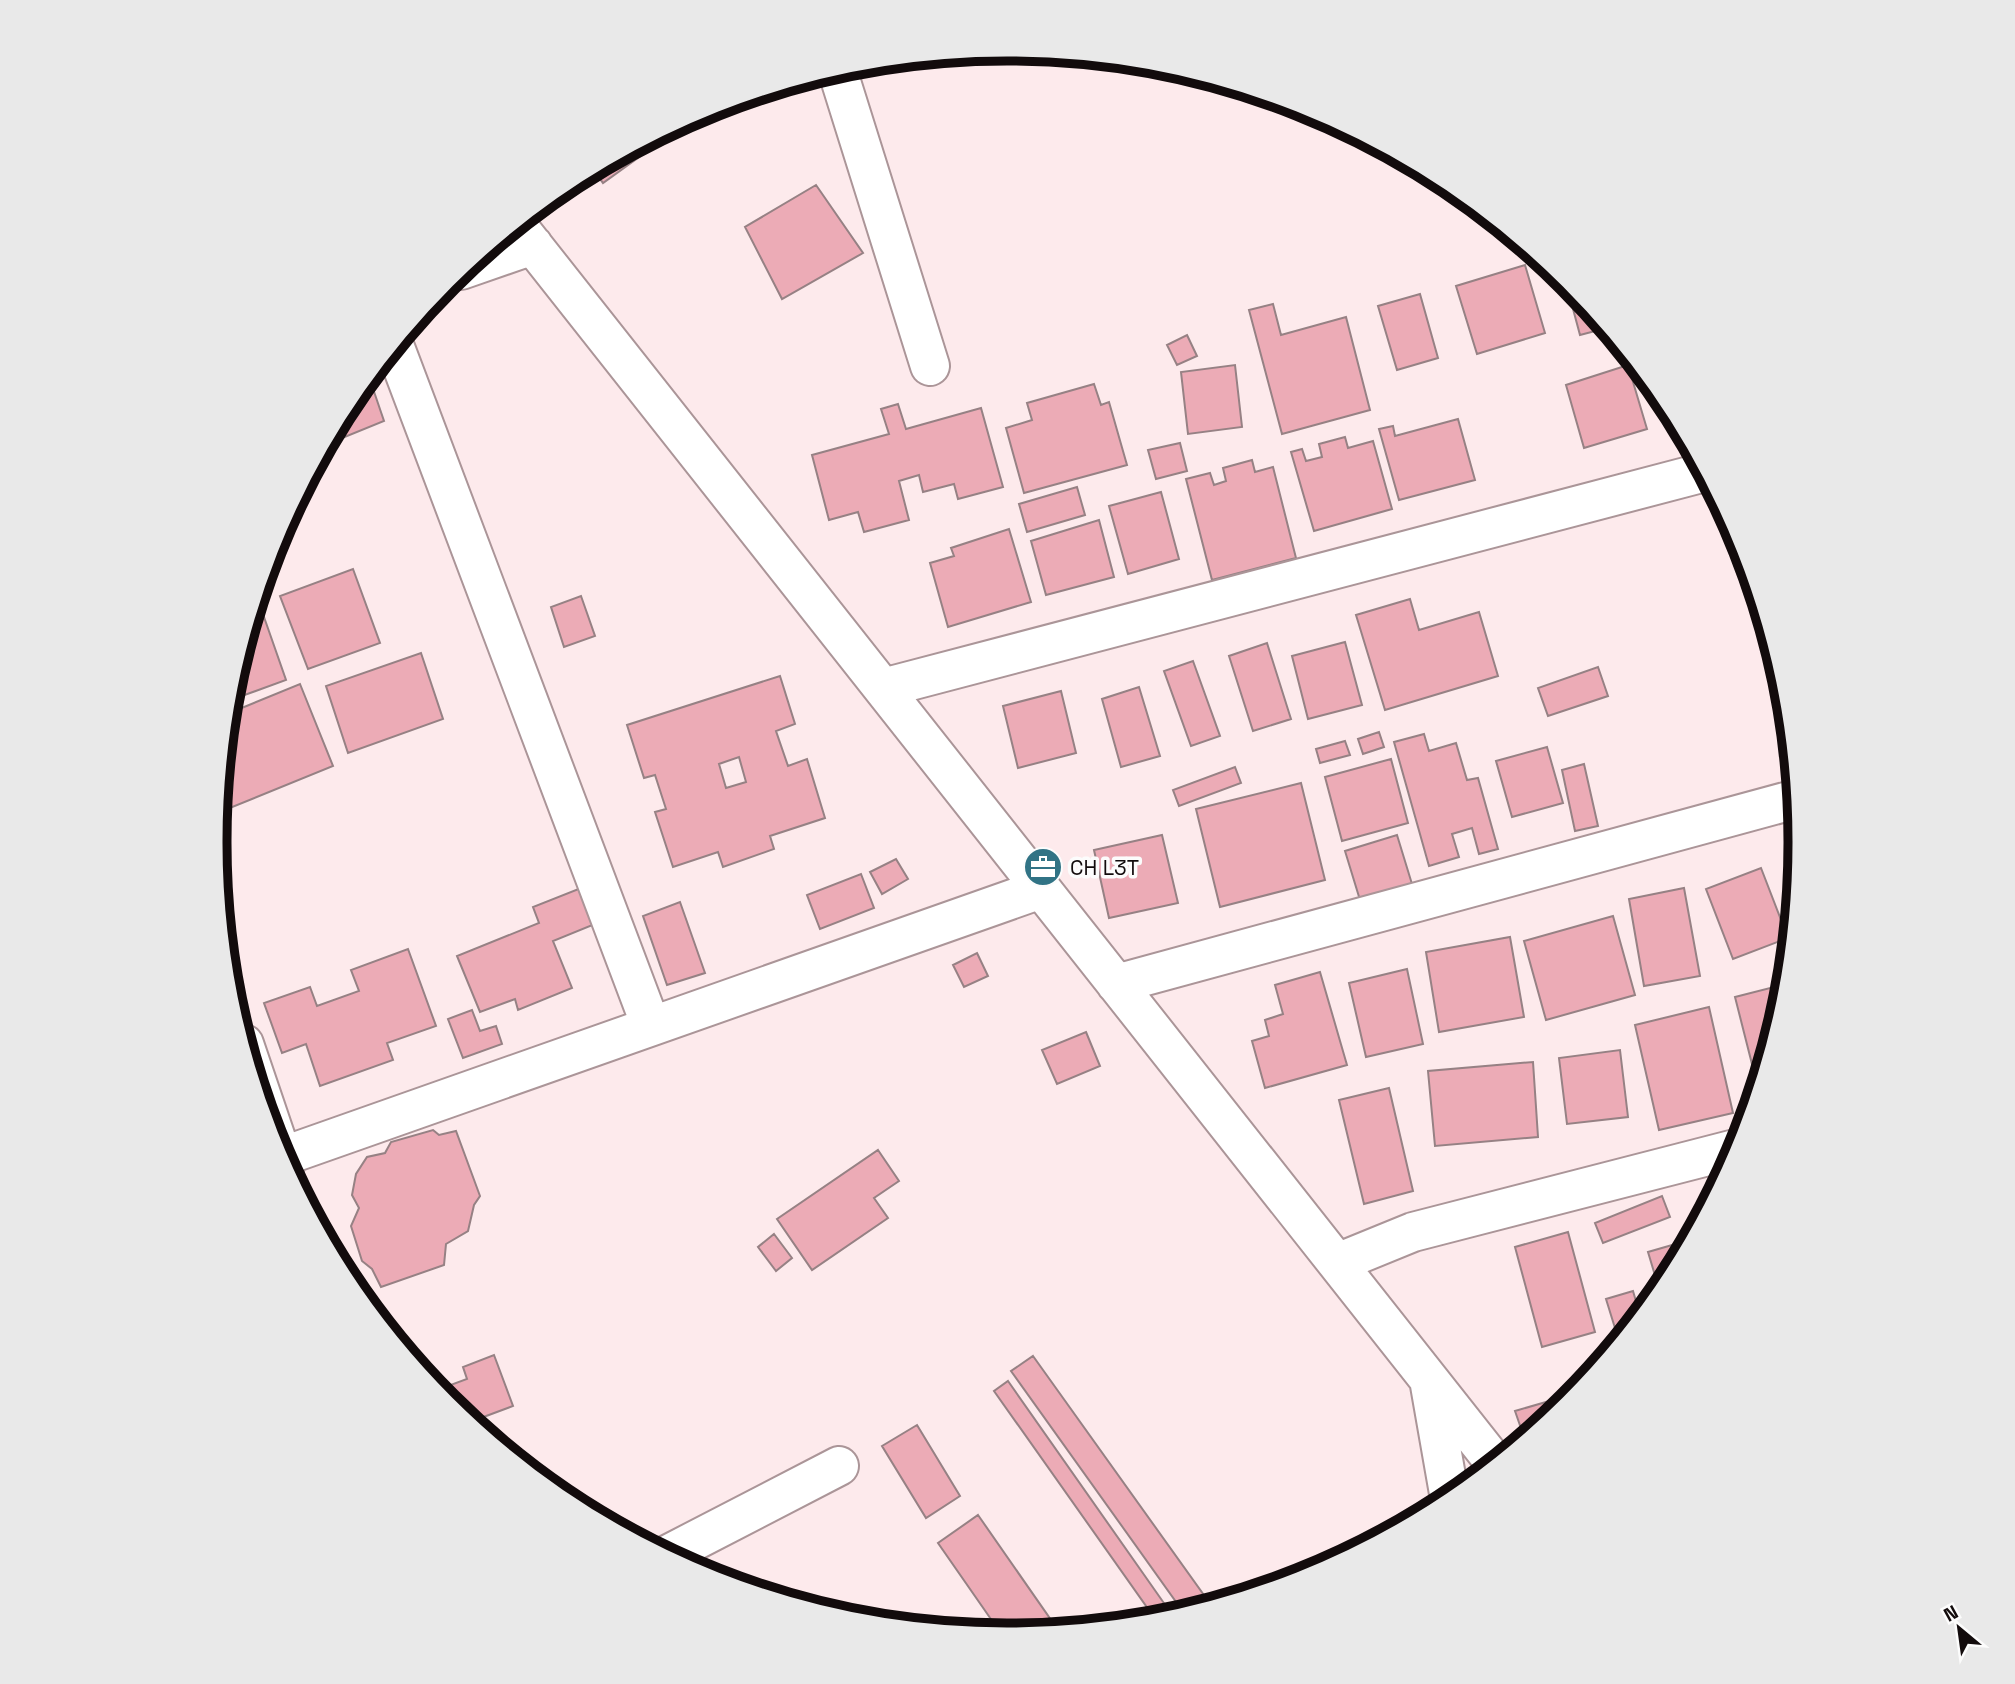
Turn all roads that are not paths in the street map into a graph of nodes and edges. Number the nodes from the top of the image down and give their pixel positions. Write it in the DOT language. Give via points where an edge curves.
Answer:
graph roads {
  1 [pos="840,80"];
  2 [pos="525,235"];
  3 [pos="502,248"];
  4 [pos="398,355"];
  5 [pos="930,366"];
  6 [pos="1696,474"];
  7 [pos="883,688"];
  8 [pos="1787,801"];
  9 [pos="1041,889"];
  10 [pos="1116,984"];
  11 [pos="651,1026"];
  12 [pos="1724,1152"];
  13 [pos="293,1156"];
  14 [pos="1337,1263"];
  15 [pos="1429,1379"];
  16 [pos="1489,1456"];
  17 [pos="839,1466"];
  18 [pos="1448,1486"];
  19 [pos="678,1549"];
  1 -- 5 [label="street"];
  2 -- 3 [label="street"];
  2 -- 7 [label="street"];
  4 -- 11 [label="street"];
  6 -- 7 [label="street"];
  7 -- 9 [label="street"];
  8 -- 10 [label="street"];
  9 -- 10 [label="street"];
  9 -- 11 [label="street"];
  10 -- 14 [label="street"];
  11 -- 13 [label="street"];
  12 -- 14 [label="street" via="1413,1233"];
  14 -- 15 [label="street"];
  15 -- 16 [label="street"];
  15 -- 18 [label="street"];
  17 -- 19 [label="street"];
}
